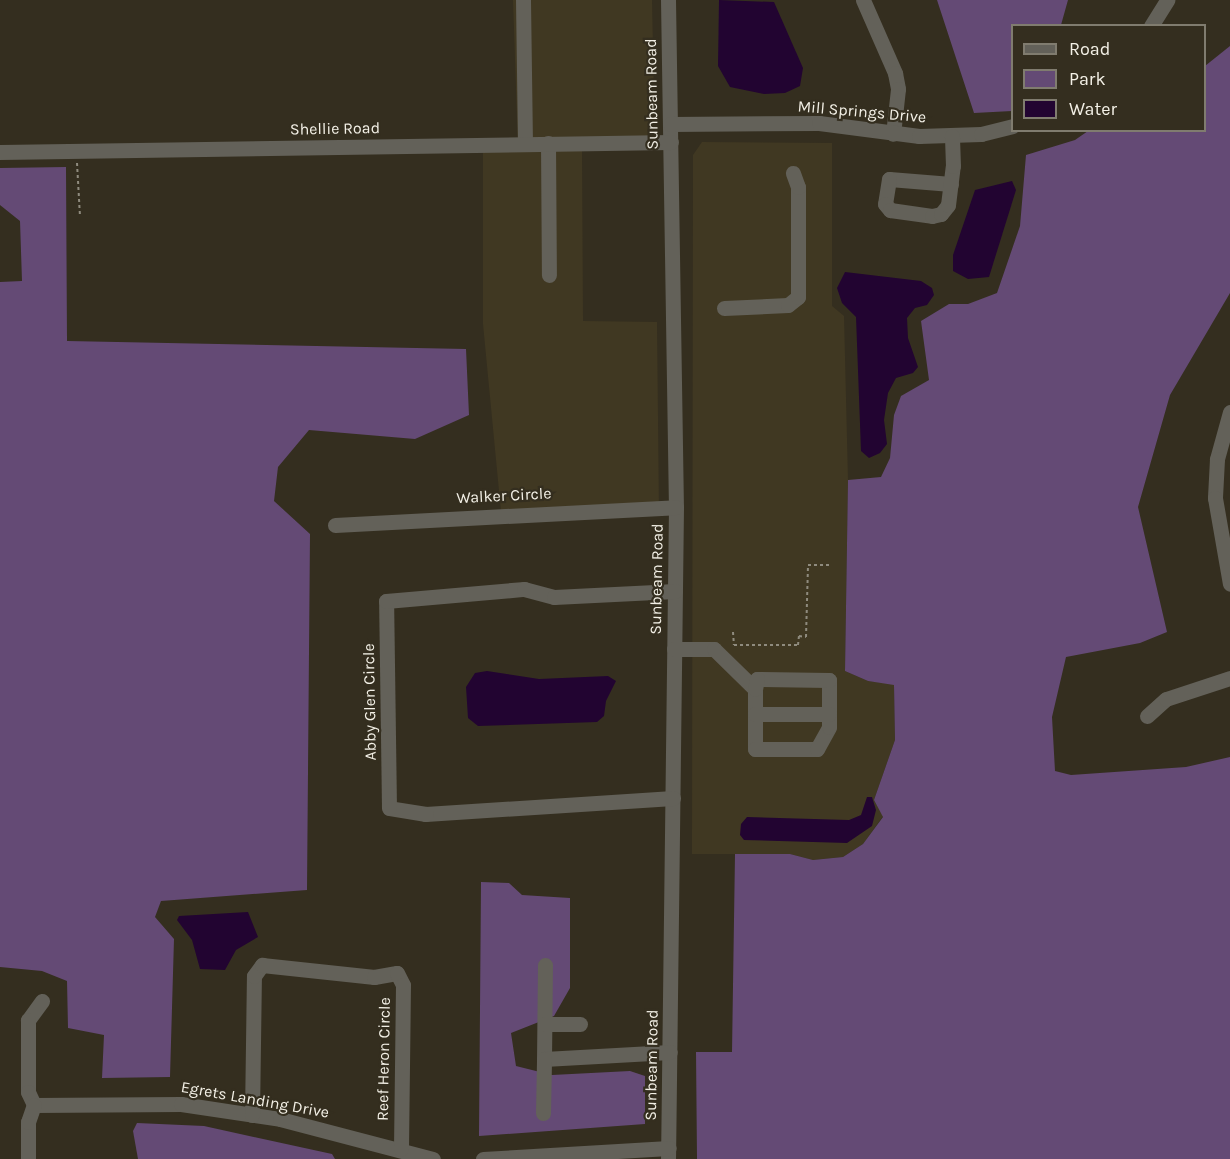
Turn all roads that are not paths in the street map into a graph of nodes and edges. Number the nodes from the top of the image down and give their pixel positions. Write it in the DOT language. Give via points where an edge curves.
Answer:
graph roads {
  1 [pos="523,0"];
  2 [pos="668,0"];
  3 [pos="863,0"];
  4 [pos="1167,0"];
  5 [pos="1152,24"];
  6 [pos="670,124"];
  7 [pos="1011,126"];
  8 [pos="893,134"];
  9 [pos="951,136"];
  10 [pos="671,142"];
  11 [pos="525,143"];
  12 [pos="548,143"];
  13 [pos="0,152"];
  14 [pos="793,173"];
  15 [pos="951,184"];
  16 [pos="549,275"];
  17 [pos="724,308"];
  18 [pos="1230,411"];
  19 [pos="676,507"];
  20 [pos="335,525"];
  21 [pos="1230,584"];
  22 [pos="675,591"];
  23 [pos="674,649"];
  24 [pos="1230,678"];
  25 [pos="755,689"];
  26 [pos="755,714"];
  27 [pos="829,714"];
  28 [pos="1147,716"];
  29 [pos="673,798"];
  30 [pos="545,965"];
  31 [pos="42,1001"];
  32 [pos="545,1024"];
  33 [pos="580,1024"];
  34 [pos="670,1052"];
  35 [pos="544,1059"];
  36 [pos="34,1105"];
  37 [pos="543,1113"];
  38 [pos="252,1116"];
  39 [pos="400,1149"];
  40 [pos="668,1153"];
  41 [pos="28,1159"];
  42 [pos="433,1159"];
  43 [pos="483,1159"];
  1 -- 11 [label="street"];
  2 -- 6 [label="street, Sunbeam Road"];
  3 -- 8 [label="street" via="898,90"];
  4 -- 5 [label="street"];
  6 -- 8 [label="street, Mill Springs Drive" via="819,123"];
  6 -- 10 [label="street, Sunbeam Road"];
  7 -- 9 [label="street, Mill Springs Drive"];
  8 -- 9 [label="street, Mill Springs Drive"];
  9 -- 15 [label="street"];
  10 -- 12 [label="street, Shellie Road"];
  10 -- 19 [label="street, Sunbeam Road"];
  11 -- 12 [label="street, Shellie Road"];
  11 -- 13 [label="street, Shellie Road"];
  12 -- 16 [label="street"];
  14 -- 17 [label="street" via="798,187 798,297 788,305"];
  18 -- 21 [label="street" via="1217,459 1215,498"];
  19 -- 20 [label="street, Walker Circle"];
  19 -- 22 [label="street, Sunbeam Road"];
  22 -- 23 [label="street, Sunbeam Road"];
  22 -- 29 [label="street, Abby Glen Circle" via="554,597 524,589 386,601 389,808 426,814"];
  23 -- 25 [label="street" via="714,649"];
  23 -- 29 [label="street, Sunbeam Road"];
  24 -- 28 [label="street" via="1166,699"];
  25 -- 26 [label="street"];
  25 -- 27 [label="street" via="757,679 829,680"];
  26 -- 27 [label="street"];
  26 -- 27 [label="street" via="755,749 817,749 829,728"];
  29 -- 34 [label="street, Sunbeam Road"];
  30 -- 32 [label="street"];
  31 -- 36 [label="street" via="28,1020 28,1092"];
  32 -- 33 [label="street"];
  32 -- 35 [label="street"];
  34 -- 35 [label="street"];
  34 -- 40 [label="street, Sunbeam Road"];
  35 -- 37 [label="street"];
  36 -- 38 [label="street, Egrets Landing Drive" via="181,1104"];
  36 -- 41 [label="street" via="28,1122"];
  38 -- 39 [label="street, Egrets Landing Drive"];
  38 -- 39 [label="street, Reef Heron Circle" via="254,976 262,965 374,977 397,973 403,985"];
  39 -- 42 [label="street, Egrets Landing Drive"];
  40 -- 43 [label="street"];
}
